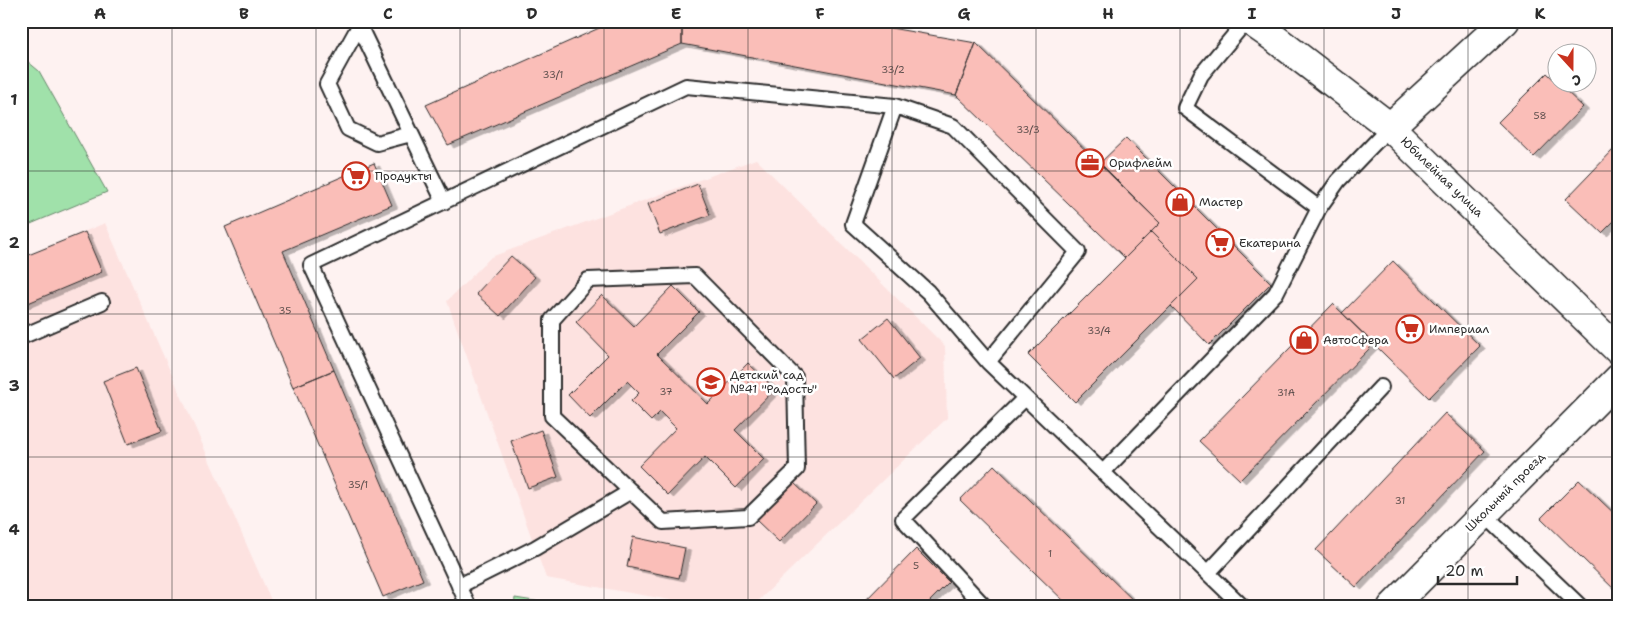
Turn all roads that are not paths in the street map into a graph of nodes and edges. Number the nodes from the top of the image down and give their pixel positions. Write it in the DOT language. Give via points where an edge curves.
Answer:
graph roads {
  1 [pos="1246,21"];
  2 [pos="1250,21"];
  3 [pos="1505,21"];
  4 [pos="358,24"];
  5 [pos="1278,29"];
  6 [pos="895,106"];
  7 [pos="1390,127"];
  8 [pos="411,134"];
  9 [pos="444,202"];
  10 [pos="1319,208"];
  11 [pos="102,302"];
  12 [pos="21,337"];
  13 [pos="1619,351"];
  14 [pos="988,362"];
  15 [pos="1619,378"];
  16 [pos="1381,387"];
  17 [pos="1025,398"];
  18 [pos="1103,472"];
  19 [pos="630,491"];
  20 [pos="1484,514"];
  21 [pos="1208,573"];
  22 [pos="459,586"];
  23 [pos="982,606"];
  24 [pos="469,607"];
  25 [pos="1243,607"];
  26 [pos="1392,607"];
  27 [pos="1581,607"];
  1 -- 10 [label="lane" via="1201,75 1185,108"];
  2 -- 5 [label="street, Юбилейная улица"];
  3 -- 7 [label="street"];
  4 -- 8 [label="lane"];
  4 -- 8 [label="lane" via="327,84 348,128 377,143"];
  5 -- 7 [label="street, Юбилейная улица"];
  6 -- 9 [label="lane" via="686,86"];
  6 -- 14 [label="lane" via="853,224 928,292"];
  6 -- 14 [label="lane" via="953,126 1078,252"];
  7 -- 10 [label="lane" via="1338,181"];
  7 -- 13 [label="street, Юбилейная улица"];
  8 -- 9 [label="lane"];
  9 -- 22 [label="lane" via="311,265"];
  10 -- 18 [label="lane" via="1276,293"];
  11 -- 12 [label="lane"];
  14 -- 17 [label="lane"];
  15 -- 20 [label="street, Школьный проезд"];
  16 -- 21 [label="lane"];
  17 -- 18 [label="lane"];
  17 -- 23 [label="lane" via="903,519"];
  18 -- 21 [label="lane"];
  19 -- 19 [label="lane" via="663,522 748,517 797,469 795,377 695,276 588,280 552,320 552,416"];
  19 -- 22 [label="lane" via="535,548"];
  20 -- 26 [label="street, Школьный проезд"];
  20 -- 27 [label="lane"];
  21 -- 25 [label="lane"];
  22 -- 24 [label="lane"];
}
